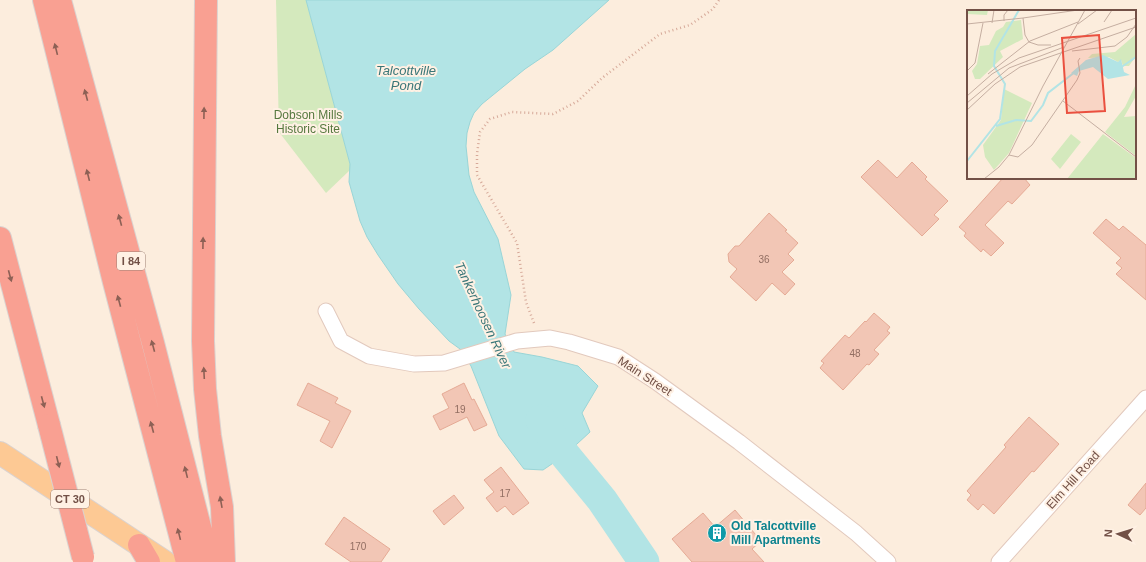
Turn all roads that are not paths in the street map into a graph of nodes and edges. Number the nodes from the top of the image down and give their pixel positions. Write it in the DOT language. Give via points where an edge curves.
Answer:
graph roads {
  1 [pos="44,0"];
  2 [pos="60,0"];
  3 [pos="206,0"];
  4 [pos="0,238"];
  5 [pos="326,311"];
  6 [pos="1146,398"];
  7 [pos="0,453"];
  8 [pos="142,556"];
  9 [pos="83,560"];
  10 [pos="165,562"];
  11 [pos="187,562"];
  12 [pos="209,562"];
  13 [pos="224,562"];
  14 [pos="888,562"];
  15 [pos="999,562"];
  11 -- 1 [label="highway, one-way"];
  12 -- 2 [label="highway, I 84, one-way"];
  13 -- 3 [label="highway, one-way" via="222,507 210,436 203,347"];
  4 -- 9 [label="highway, one-way, bridge"];
  5 -- 14 [label="street, Main Street" via="341,341 369,356 414,364 444,363 517,342 550,338 618,357 739,442 856,533"];
  6 -- 15 [label="street, Elm Hill Road"];
  7 -- 8 [label="main road, CT 30"];
  8 -- 10 [label="main road, CT 30"];
}
